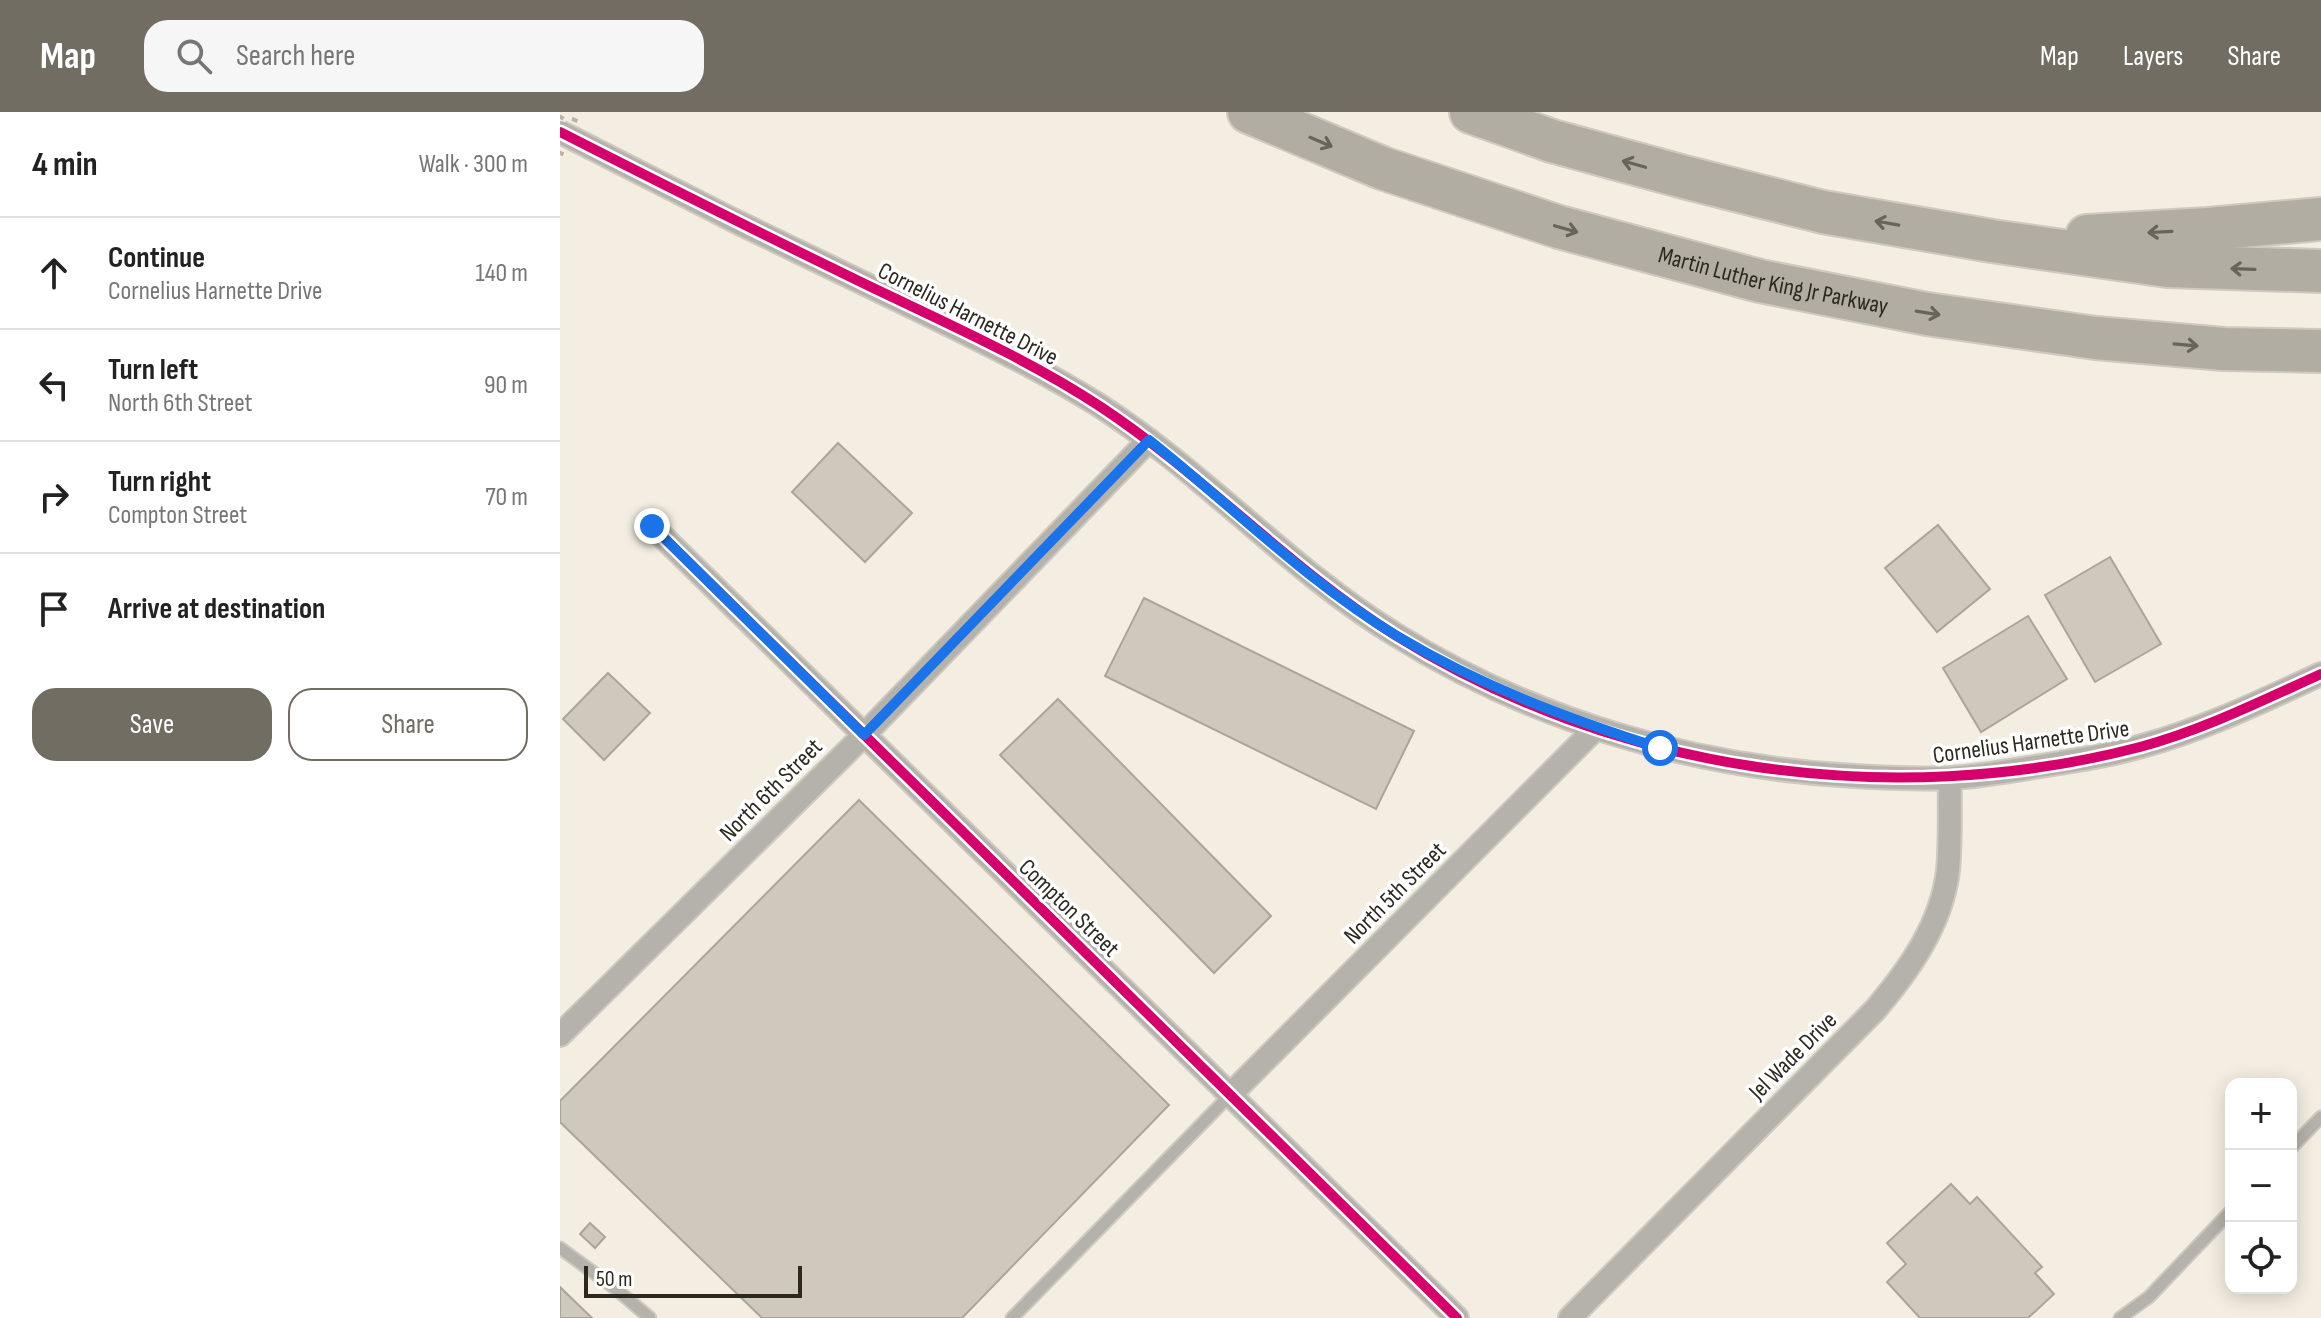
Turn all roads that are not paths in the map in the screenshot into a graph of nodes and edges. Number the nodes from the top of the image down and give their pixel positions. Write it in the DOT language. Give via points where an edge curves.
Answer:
graph roads {
  1 [pos="1249,112"];
  2 [pos="1471,112"];
  3 [pos="560,132"];
  4 [pos="2321,219"];
  5 [pos="1992,241"];
  6 [pos="2321,271"];
  7 [pos="2321,351"];
  8 [pos="1149,440"];
  9 [pos="652,526"];
  10 [pos="2321,674"];
  11 [pos="1596,728"];
  12 [pos="864,735"];
  13 [pos="1950,778"];
  14 [pos="560,1035"];
  15 [pos="1230,1095"];
  16 [pos="2321,1117"];
  17 [pos="2297,1142"];
  18 [pos="2225,1217"];
  19 [pos="560,1248"];
  20 [pos="650,1318"];
  21 [pos="1012,1318"];
  22 [pos="1457,1318"];
  23 [pos="1570,1318"];
  24 [pos="2120,1318"];
  1 -- 7 [label="highway, Martin Luther King Jr Parkway, one-way" via="1382,168 1559,227 1760,281 1927,314 2096,338"];
  5 -- 2 [label="highway, one-way" via="1808,208 1552,141"];
  3 -- 8 [label="street, Cornelius Harnette Drive, bridge" via="1042,371"];
  4 -- 5 [label="highway, one-way"];
  6 -- 5 [label="highway, one-way" via="2168,266"];
  8 -- 11 [label="street, Cornelius Harnette Drive" via="1330,589 1395,635 1466,675"];
  8 -- 12 [label="street, North 6th Street"];
  9 -- 12 [label="street, Compton Street"];
  10 -- 13 [label="street, Cornelius Harnette Drive" via="2211,725 2143,746"];
  11 -- 13 [label="street, Cornelius Harnette Drive" via="1703,758 1802,773"];
  11 -- 15 [label="street, North 5th Street"];
  12 -- 14 [label="street, North 6th Street"];
  12 -- 15 [label="street, Compton Street"];
  13 -- 23 [label="street, Jel Wade Drive" via="1948,871 1940,906 1904,975"];
  15 -- 21 [label="lane"];
  15 -- 22 [label="street, Compton Street"];
  16 -- 17 [label="lane"];
  18 -- 24 [label="lane" via="2149,1297"];
  19 -- 20 [label="lane"];
}
